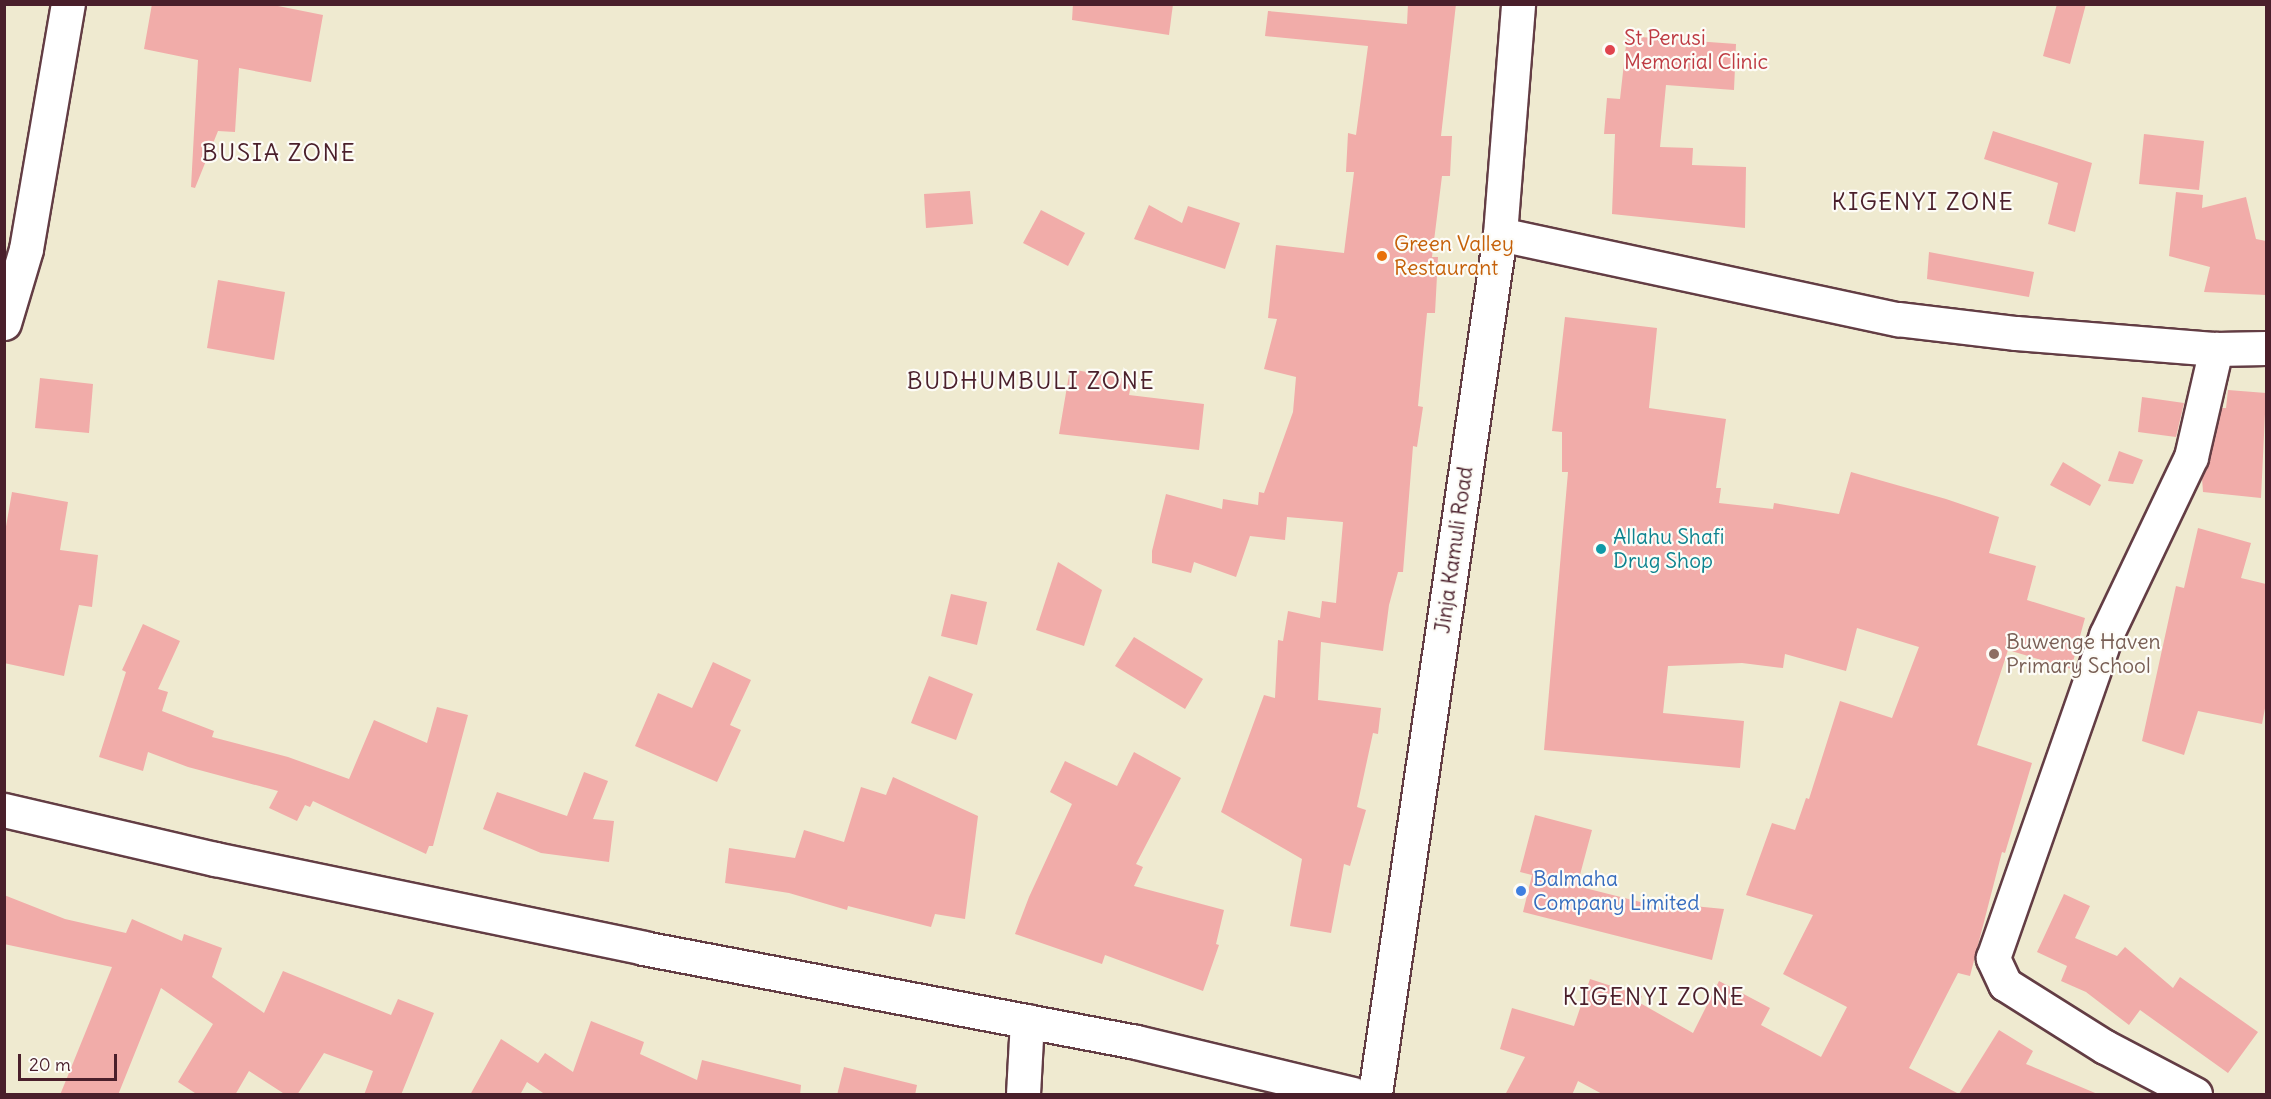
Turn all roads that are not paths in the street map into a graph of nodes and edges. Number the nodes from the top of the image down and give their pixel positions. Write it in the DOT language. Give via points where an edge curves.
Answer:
graph roads {
  1 [pos="68,4"];
  2 [pos="1518,4"];
  3 [pos="1500,234"];
  4 [pos="4,323"];
  5 [pos="2266,348"];
  6 [pos="2216,349"];
  7 [pos="4,810"];
  8 [pos="1026,1021"];
  9 [pos="1023,1095"];
  10 [pos="1353,1095"];
  11 [pos="1375,1095"];
  12 [pos="2195,1095"];
  1 -- 4 [label="main road" via="26,249"];
  2 -- 3 [label="main road, Jinja Kamuli Road"];
  3 -- 6 [label="main road" via="1898,319"];
  3 -- 11 [label="main road, Jinja Kamuli Road"];
  5 -- 6 [label="main road"];
  6 -- 12 [label="main road" via="2192,457 2106,635 1993,958 2005,984 2105,1047"];
  7 -- 8 [label="main road" via="215,859 574,934"];
  8 -- 9 [label="main road"];
  8 -- 10 [label="main road" via="1136,1042"];
}
